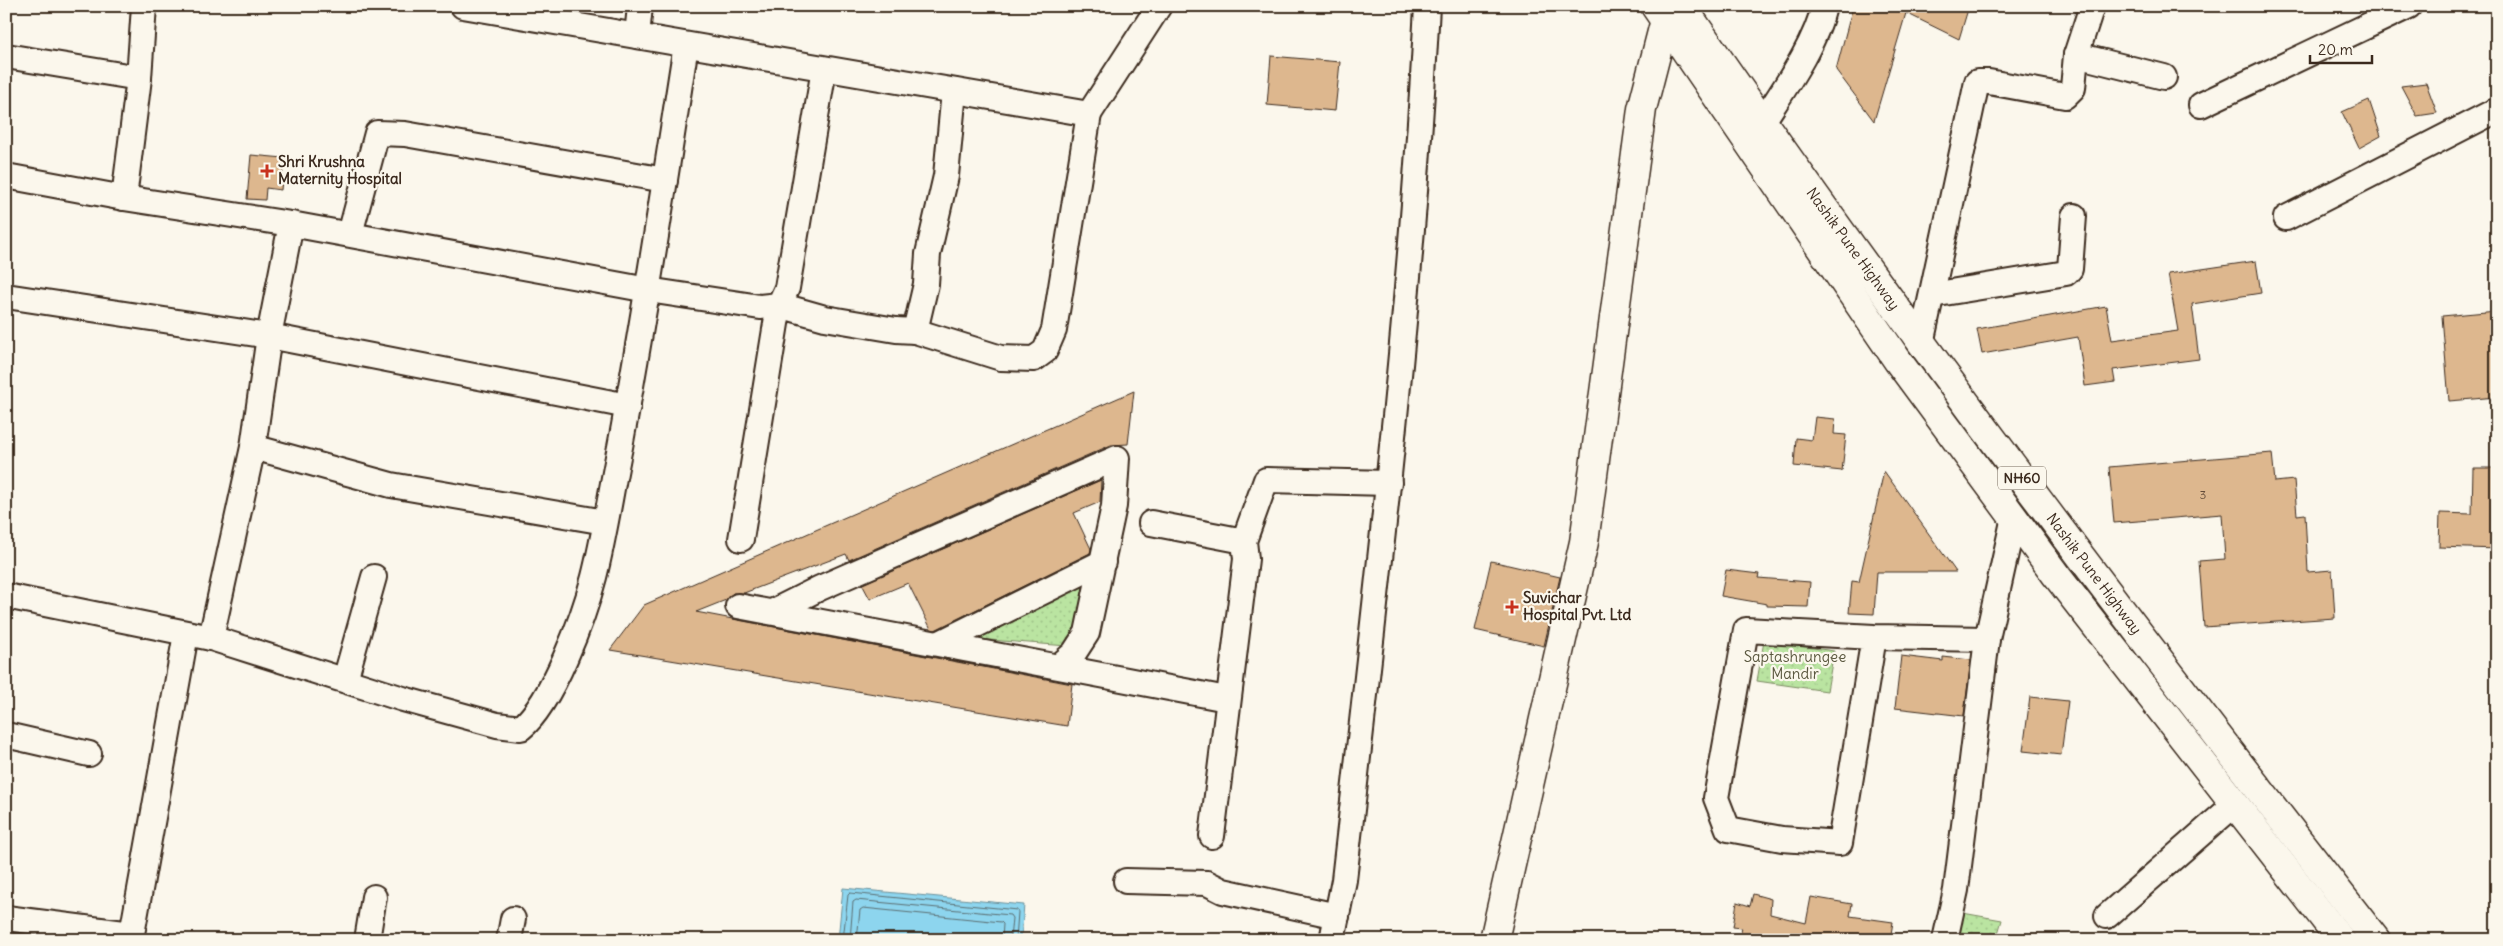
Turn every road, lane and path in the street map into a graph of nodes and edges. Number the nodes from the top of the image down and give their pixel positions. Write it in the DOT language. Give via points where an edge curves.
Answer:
graph roads {
  1 [pos="144,6"];
  2 [pos="463,6"];
  3 [pos="640,6"];
  4 [pos="1160,6"];
  5 [pos="1427,6"];
  6 [pos="1824,6"];
  7 [pos="2092,6"];
  8 [pos="2409,6"];
  9 [pos="1668,11"];
  10 [pos="637,36"];
  11 [pos="686,44"];
  12 [pos="2076,55"];
  13 [pos="6,56"];
  14 [pos="824,68"];
  15 [pos="2164,77"];
  16 [pos="139,78"];
  17 [pos="954,91"];
  18 [pos="2201,105"];
  19 [pos="2497,110"];
  20 [pos="1089,114"];
  21 [pos="1762,123"];
  22 [pos="6,176"];
  23 [pos="665,180"];
  24 [pos="124,198"];
  25 [pos="2074,216"];
  26 [pos="2286,218"];
  27 [pos="291,224"];
  28 [pos="350,234"];
  29 [pos="648,290"];
  30 [pos="1932,295"];
  31 [pos="6,296"];
  32 [pos="779,305"];
  33 [pos="915,331"];
  34 [pos="268,336"];
  35 [pos="1921,344"];
  36 [pos="628,406"];
  37 [pos="254,447"];
  38 [pos="1389,483"];
  39 [pos="2014,518"];
  40 [pos="605,522"];
  41 [pos="1151,522"];
  42 [pos="741,539"];
  43 [pos="1244,540"];
  44 [pos="1103,562"];
  45 [pos="374,577"];
  46 [pos="6,596"];
  47 [pos="738,606"];
  48 [pos="772,612"];
  49 [pos="186,634"];
  50 [pos="1874,637"];
  51 [pos="211,638"];
  52 [pos="1988,639"];
  53 [pos="940,643"];
  54 [pos="1059,666"];
  55 [pos="345,680"];
  56 [pos="1227,699"];
  57 [pos="6,735"];
  58 [pos="89,754"];
  59 [pos="2235,804"];
  60 [pos="1212,836"];
  61 [pos="1126,881"];
  62 [pos="374,896"];
  63 [pos="1337,916"];
  64 [pos="2107,916"];
  65 [pos="6,918"];
  66 [pos="367,940"];
  67 [pos="1332,940"];
  68 [pos="1494,940"];
  69 [pos="1945,940"];
  70 [pos="2341,940"];
  71 [pos="2376,940"];
  1 -- 16 [label="street"];
  2 -- 10 [label="street"];
  3 -- 10 [label="street"];
  4 -- 20 [label="street"];
  5 -- 38 [label="street" via="1419,149"];
  6 -- 21 [label="street" via="1796,68"];
  7 -- 12 [label="street"];
  8 -- 18 [label="street"];
  9 -- 21 [label="main road, Nashik Pune Highway / NH60"];
  9 -- 39 [label="main road, Nashik Pune Highway / NH60" via="1898,361"];
  9 -- 68 [label="main road" via="1642,109 1584,542"];
  10 -- 11 [label="street"];
  11 -- 14 [label="street"];
  11 -- 23 [label="street"];
  12 -- 15 [label="street"];
  12 -- 30 [label="street" via="2073,88 2065,96 1977,82"];
  13 -- 16 [label="street"];
  14 -- 17 [label="street"];
  14 -- 32 [label="street" via="787,288"];
  16 -- 24 [label="street"];
  17 -- 20 [label="street"];
  17 -- 33 [label="street" via="946,176"];
  19 -- 26 [label="street"];
  20 -- 33 [label="street" via="1054,330 1045,351 1034,360 1002,358"];
  21 -- 35 [label="main road, Nashik Pune Highway / NH60"];
  22 -- 24 [label="street"];
  23 -- 28 [label="street" via="405,134 376,133"];
  23 -- 29 [label="street"];
  24 -- 27 [label="street"];
  25 -- 30 [label="street" via="2070,269 2066,273"];
  27 -- 28 [label="street"];
  27 -- 34 [label="street"];
  28 -- 29 [label="street"];
  29 -- 32 [label="street" via="760,308"];
  29 -- 36 [label="street"];
  30 -- 35 [label="street"];
  31 -- 34 [label="street"];
  32 -- 33 [label="street" via="825,318"];
  32 -- 42 [label="street"];
  34 -- 36 [label="street"];
  34 -- 37 [label="street"];
  35 -- 71 [label="main road, Nashik Pune Highway / NH60" via="2189,701"];
  36 -- 40 [label="street"];
  37 -- 40 [label="street" via="391,485"];
  37 -- 51 [label="street"];
  38 -- 43 [label="street" via="1266,480"];
  38 -- 63 [label="street" via="1344,880"];
  39 -- 52 [label="street"];
  39 -- 59 [label="main road, Nashik Pune Highway / NH60"];
  40 -- 55 [label="street" via="594,578 573,638 549,690 531,720 521,728 497,725"];
  41 -- 43 [label="street"];
  43 -- 56 [label="street" via="1246,559"];
  44 -- 48 [label="street" via="1114,506 1118,458"];
  44 -- 53 [label="street"];
  44 -- 54 [label="street" via="1087,633 1074,653"];
  45 -- 55 [label="street"];
  46 -- 49 [label="street"];
  47 -- 48 [label="street"];
  48 -- 53 [label="street"];
  49 -- 51 [label="street"];
  49 -- 65 [label="street" via="132,934"];
  50 -- 50 [label="street" via="1746,630 1716,798 1728,829 1782,839 1840,843"];
  50 -- 52 [label="street"];
  51 -- 55 [label="street"];
  52 -- 69 [label="street" via="1956,890"];
  53 -- 54 [label="street"];
  54 -- 56 [label="street"];
  56 -- 60 [label="street"];
  57 -- 58 [label="street"];
  59 -- 64 [label="street"];
  59 -- 70 [label="main road, Nashik Pune Highway / NH60"];
  61 -- 63 [label="street" via="1207,883 1223,891"];
  62 -- 66 [label="street"];
  63 -- 67 [label="street"];
}
